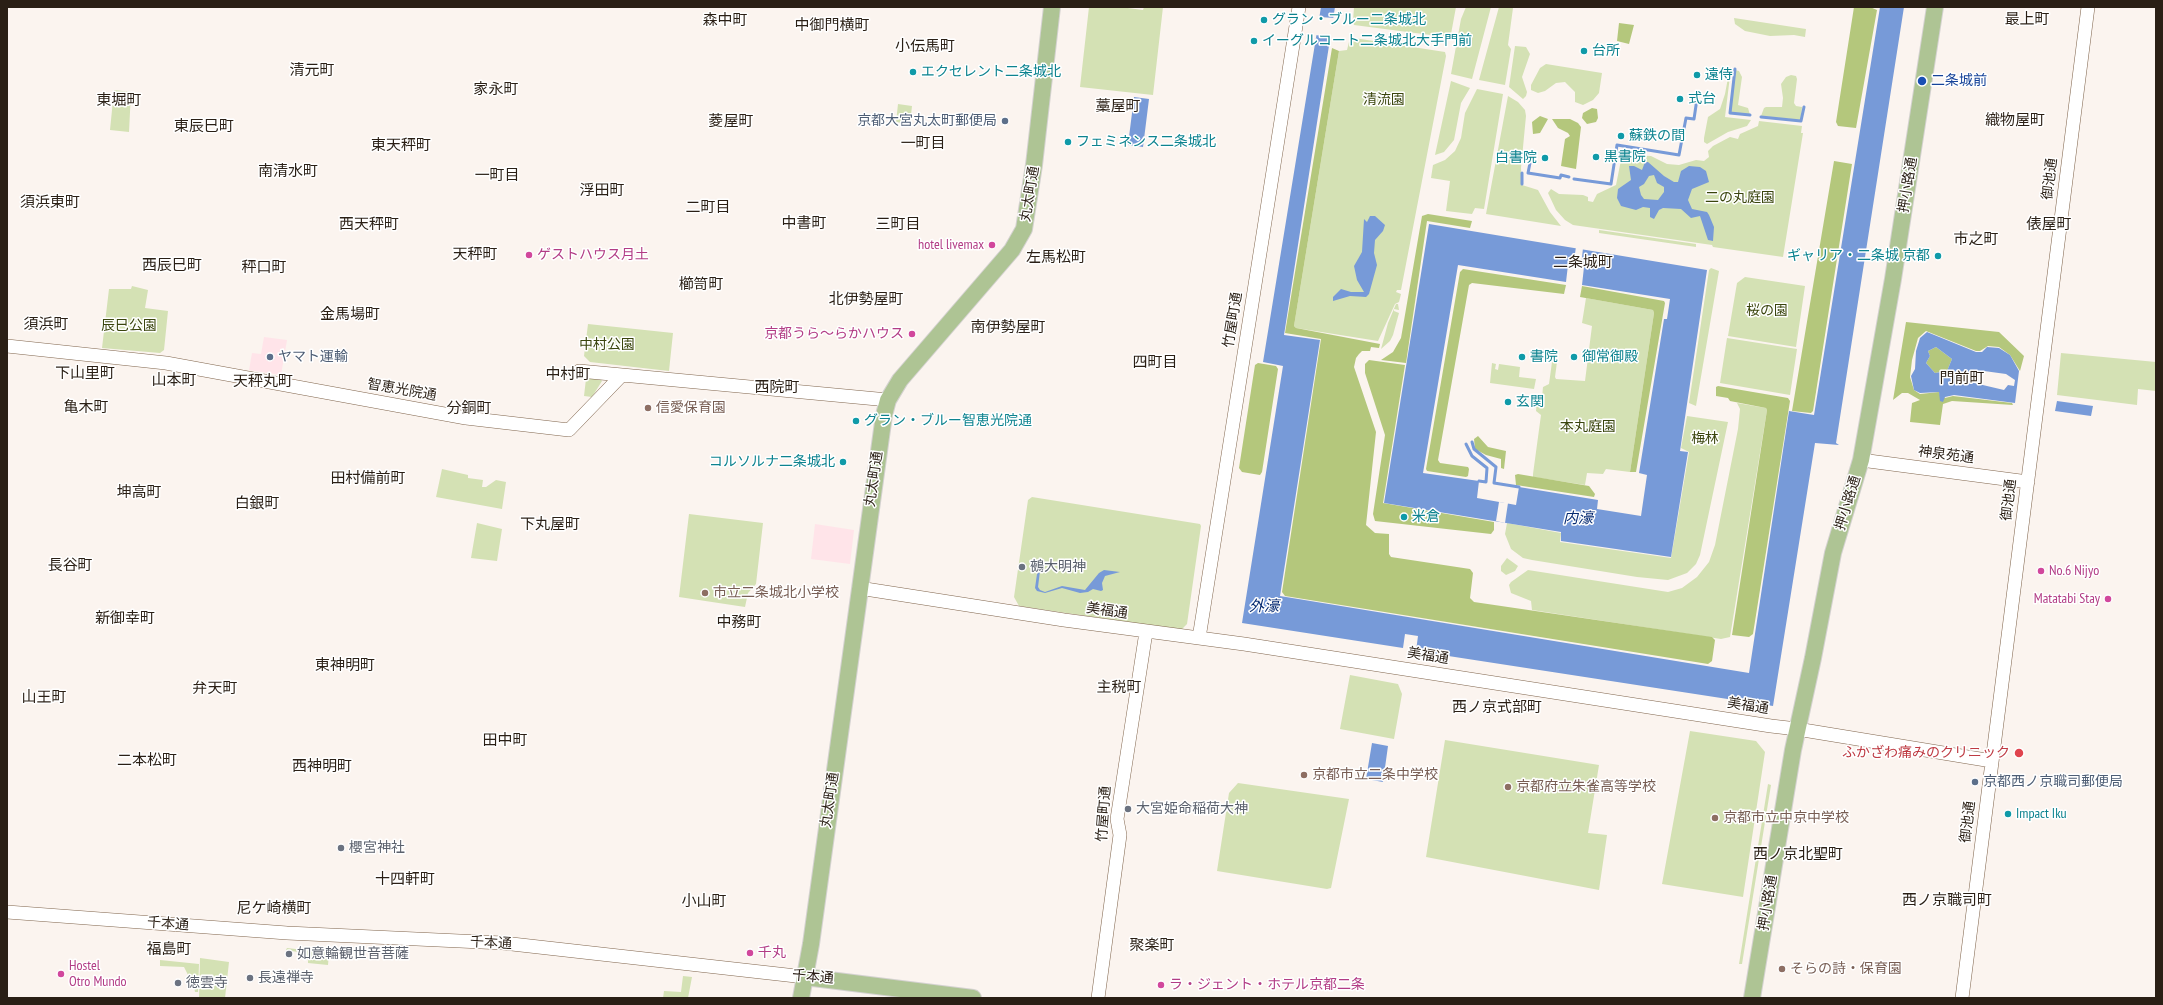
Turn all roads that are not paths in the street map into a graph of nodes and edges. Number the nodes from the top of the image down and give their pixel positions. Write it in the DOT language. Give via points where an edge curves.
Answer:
graph roads {
  1 [pos="1052,7"];
  2 [pos="1299,7"];
  3 [pos="1935,7"];
  4 [pos="2088,7"];
  5 [pos="7,346"];
  6 [pos="579,371"];
  7 [pos="622,375"];
  8 [pos="888,400"];
  9 [pos="1861,460"];
  10 [pos="2028,482"];
  11 [pos="859,588"];
  12 [pos="1146,632"];
  13 [pos="1200,638"];
  14 [pos="1798,729"];
  15 [pos="1992,761"];
  16 [pos="7,912"];
  17 [pos="805,977"];
  18 [pos="801,998"];
  19 [pos="973,998"];
  20 [pos="1098,998"];
  21 [pos="1752,998"];
  22 [pos="1962,998"];
  1 -- 8 [label="main road, 丸太町通" via="1036,150 1024,229 1012,250 900,380"];
  2 -- 13 [label="street, 竹屋町通"];
  3 -- 9 [label="main road, 押小路通" via="1893,279"];
  4 -- 10 [label="street, 御池通"];
  5 -- 7 [label="street, 智恵光院通" via="166,363 466,418 569,430"];
  6 -- 7 [label="street"];
  7 -- 8 [label="street"];
  8 -- 11 [label="main road, 丸太町通" via="876,462"];
  9 -- 10 [label="street, 神泉苑通"];
  9 -- 14 [label="main road, 押小路通" via="1833,553"];
  10 -- 15 [label="street, 御池通"];
  11 -- 12 [label="street, 美福通"];
  11 -- 17 [label="main road, 丸太町通"];
  12 -- 13 [label="street, 美福通"];
  12 -- 20 [label="street, 竹屋町通" via="1117,819 1120,835"];
  13 -- 14 [label="street, 美福通"];
  14 -- 15 [label="street, 美福通"];
  14 -- 21 [label="main road, 押小路通"];
  15 -- 22 [label="street, 御池通"];
  16 -- 17 [label="street, 千本通" via="287,933 503,943"];
  17 -- 18 [label="main road, 丸太町通"];
  17 -- 19 [label="main road, 千本通"];
}
